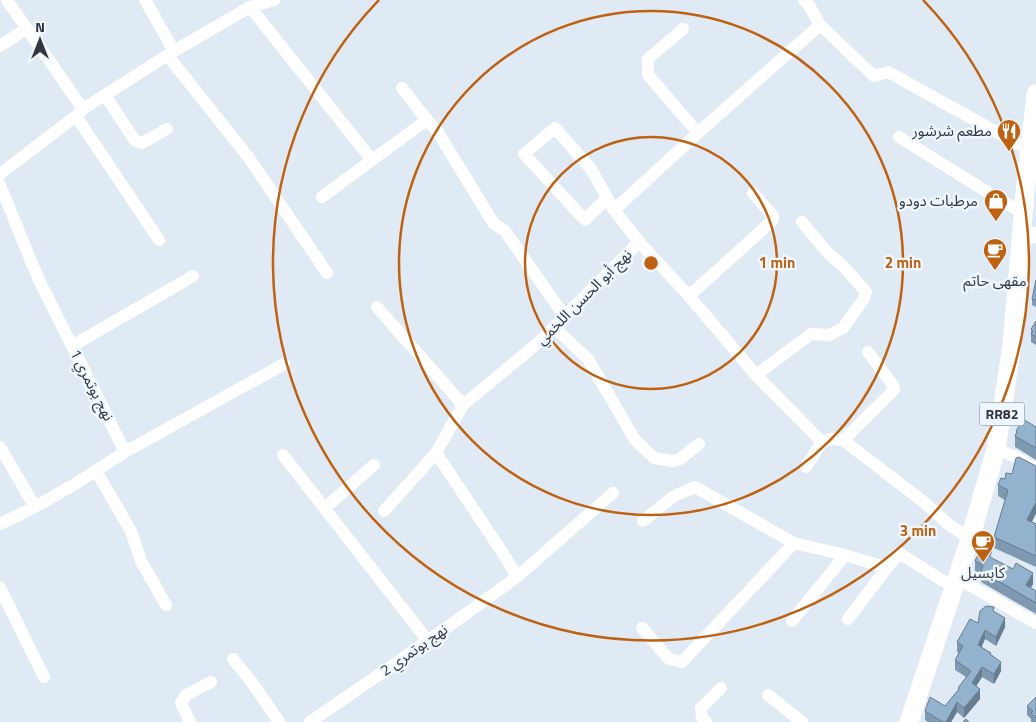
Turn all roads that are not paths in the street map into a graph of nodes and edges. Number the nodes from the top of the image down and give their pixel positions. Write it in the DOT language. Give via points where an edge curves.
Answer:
graph roads {
  1 [pos="7,0"];
  2 [pos="145,0"];
  3 [pos="274,0"];
  4 [pos="804,0"];
  5 [pos="250,7"];
  6 [pos="820,25"];
  7 [pos="26,29"];
  8 [pos="683,29"];
  9 [pos="0,46"];
  10 [pos="171,53"];
  11 [pos="402,88"];
  12 [pos="1036,94"];
  13 [pos="104,95"];
  14 [pos="80,113"];
  15 [pos="427,120"];
  16 [pos="166,129"];
  17 [pos="698,133"];
  18 [pos="899,137"];
  19 [pos="1030,151"];
  20 [pos="372,160"];
  21 [pos="0,174"];
  22 [pos="0,185"];
  23 [pos="753,193"];
  24 [pos="1031,194"];
  25 [pos="322,197"];
  26 [pos="610,204"];
  27 [pos="1024,213"];
  28 [pos="802,222"];
  29 [pos="1029,237"];
  30 [pos="159,240"];
  31 [pos="639,242"];
  32 [pos="327,273"];
  33 [pos="192,276"];
  34 [pos="689,296"];
  35 [pos="378,307"];
  36 [pos="565,317"];
  37 [pos="554,327"];
  38 [pos="72,346"];
  39 [pos="868,352"];
  40 [pos="284,364"];
  41 [pos="756,375"];
  42 [pos="463,405"];
  43 [pos="843,440"];
  44 [pos="822,442"];
  45 [pos="699,444"];
  46 [pos="0,447"];
  47 [pos="996,449"];
  48 [pos="125,452"];
  49 [pos="436,453"];
  50 [pos="283,455"];
  51 [pos="374,465"];
  52 [pos="806,467"];
  53 [pos="1036,468"];
  54 [pos="96,471"];
  55 [pos="613,493"];
  56 [pos="35,507"];
  57 [pos="325,508"];
  58 [pos="384,511"];
  59 [pos="643,521"];
  60 [pos="0,524"];
  61 [pos="970,539"];
  62 [pos="794,544"];
  63 [pos="845,555"];
  64 [pos="886,569"];
  65 [pos="517,577"];
  66 [pos="955,582"];
  67 [pos="0,588"];
  68 [pos="166,605"];
  69 [pos="848,619"];
  70 [pos="792,621"];
  71 [pos="1036,623"];
  72 [pos="642,628"];
  73 [pos="428,641"];
  74 [pos="233,659"];
  75 [pos="44,677"];
  76 [pos="211,682"];
  77 [pos="721,688"];
  78 [pos="768,694"];
  79 [pos="190,722"];
  80 [pos="279,722"];
  81 [pos="310,722"];
  82 [pos="706,722"];
  83 [pos="802,722"];
  84 [pos="909,722"];
  1 -- 7 [label="street"];
  2 -- 10 [label="street"];
  3 -- 5 [label="street"];
  4 -- 6 [label="street"];
  5 -- 10 [label="street"];
  5 -- 20 [label="street"];
  6 -- 17 [label="street"];
  6 -- 19 [label="street" via="874,76 888,72"];
  7 -- 9 [label="street"];
  7 -- 14 [label="street"];
  8 -- 17 [label="street" via="648,59 648,75"];
  10 -- 13 [label="street"];
  10 -- 32 [label="street" via="249,158"];
  11 -- 15 [label="street"];
  12 -- 19 [label="main road, RR82"];
  13 -- 14 [label="street"];
  13 -- 16 [label="street" via="135,141 142,143"];
  14 -- 21 [label="street"];
  14 -- 30 [label="street"];
  15 -- 20 [label="street"];
  15 -- 36 [label="street" via="494,224 506,231"];
  17 -- 26 [label="street"];
  18 -- 27 [label="street"];
  19 -- 24 [label="main road, RR82"];
  20 -- 25 [label="street"];
  22 -- 38 [label="street, نهج بوتمري 1" via="38,278"];
  23 -- 34 [label="street" via="773,216 772,221"];
  24 -- 27 [label="main road, RR82"];
  26 -- 26 [label="street" via="591,169 555,128 524,154 585,220"];
  26 -- 31 [label="street, نهج أبو الحسن اللخمي"];
  27 -- 29 [label="main road, RR82"];
  28 -- 41 [label="street" via="866,292 843,328 828,335 811,334"];
  29 -- 47 [label="main road, RR82"];
  31 -- 34 [label="street"];
  31 -- 36 [label="street, نهج أبو الحسن اللخمي"];
  33 -- 38 [label="street"];
  34 -- 41 [label="street"];
  35 -- 42 [label="street"];
  36 -- 37 [label="street, نهج أبو الحسن اللخمي"];
  37 -- 42 [label="street, نهج أبو الحسن اللخمي"];
  37 -- 45 [label="street" via="588,360 635,440 654,458 680,459"];
  38 -- 48 [label="street, نهج بوتمري 1"];
  39 -- 43 [label="street" via="894,390"];
  40 -- 48 [label="street"];
  41 -- 44 [label="street"];
  42 -- 49 [label="street, نهج أبو الحسن اللخمي"];
  43 -- 44 [label="street"];
  43 -- 61 [label="street"];
  44 -- 52 [label="street"];
  46 -- 56 [label="street"];
  47 -- 53 [label="street"];
  47 -- 61 [label="main road, RR82"];
  48 -- 54 [label="street"];
  49 -- 58 [label="street, نهج أبو الحسن اللخمي"];
  49 -- 65 [label="street"];
  50 -- 57 [label="street"];
  51 -- 57 [label="street"];
  54 -- 56 [label="street"];
  54 -- 68 [label="street" via="131,531 141,561"];
  55 -- 65 [label="street, نهج بوتمري 2"];
  56 -- 60 [label="street"];
  57 -- 73 [label="street"];
  59 -- 62 [label="street" via="674,496 696,487"];
  61 -- 66 [label="main road, RR82"];
  62 -- 63 [label="street"];
  62 -- 72 [label="street" via="682,662 669,659"];
  63 -- 64 [label="street"];
  63 -- 70 [label="street"];
  64 -- 66 [label="street" via="898,553"];
  64 -- 69 [label="street"];
  65 -- 73 [label="street, نهج بوتمري 2"];
  66 -- 71 [label="street"];
  66 -- 84 [label="main road, RR82"];
  67 -- 75 [label="street"];
  73 -- 81 [label="street, نهج بوتمري 2"];
  74 -- 80 [label="street"];
  76 -- 79 [label="street" via="186,695 181,703"];
  77 -- 82 [label="street" via="701,708"];
  78 -- 83 [label="street"];
}
